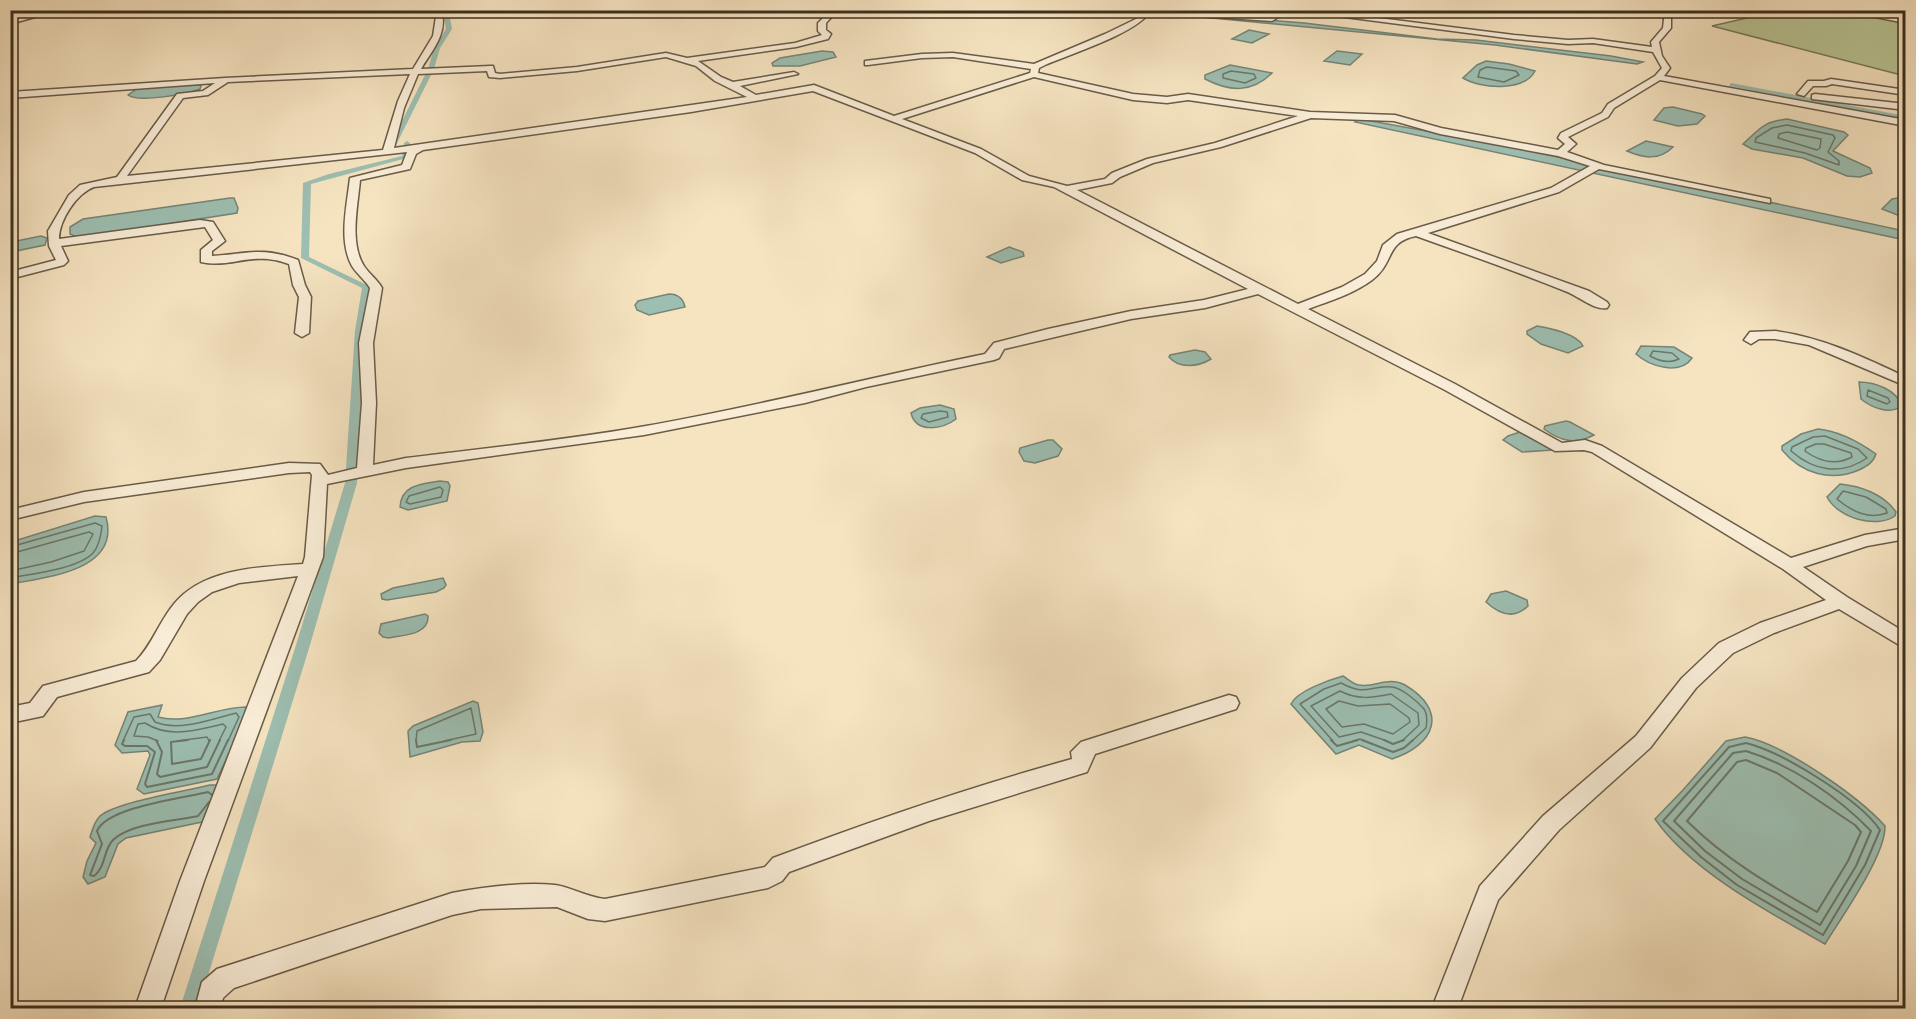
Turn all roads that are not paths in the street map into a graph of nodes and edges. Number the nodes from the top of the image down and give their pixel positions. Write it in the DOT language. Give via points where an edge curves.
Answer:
graph roads {
  1 [pos="57,10"];
  2 [pos="441,10"];
  3 [pos="835,10"];
  4 [pos="1143,10"];
  5 [pos="1176,10"];
  6 [pos="1286,10"];
  7 [pos="1668,10"];
  8 [pos="1842,10"];
  9 [pos="1198,12"];
  10 [pos="1297,13"];
  11 [pos="1905,21"];
  12 [pos="10,22"];
  13 [pos="1656,50"];
  14 [pos="690,60"];
  15 [pos="868,63"];
  16 [pos="1034,71"];
  17 [pos="417,73"];
  18 [pos="794,74"];
  19 [pos="1661,75"];
  20 [pos="226,80"];
  21 [pos="732,84"];
  22 [pos="1905,93"];
  23 [pos="10,94"];
  24 [pos="1800,94"];
  25 [pos="754,98"];
  26 [pos="1905,107"];
  27 [pos="1310,115"];
  28 [pos="896,118"];
  29 [pos="1905,123"];
  30 [pos="417,147"];
  31 [pos="387,152"];
  32 [pos="1560,153"];
  33 [pos="1594,168"];
  34 [pos="120,180"];
  35 [pos="1067,189"];
  36 [pos="1766,201"];
  37 [pos="1417,233"];
  38 [pos="55,243"];
  39 [pos="10,276"];
  40 [pos="1261,289"];
  41 [pos="1603,304"];
  42 [pos="1300,308"];
  43 [pos="302,333"];
  44 [pos="1751,340"];
  45 [pos="1905,381"];
  46 [pos="360,472"];
  47 [pos="328,479"];
  48 [pos="10,515"];
  49 [pos="1905,533"];
  50 [pos="1789,565"];
  51 [pos="309,569"];
  52 [pos="1841,602"];
  53 [pos="1905,642"];
  54 [pos="1229,703"];
  55 [pos="10,715"];
  56 [pos="148,1008"];
  57 [pos="208,1008"];
  58 [pos="1445,1008"];
  1 -- 12 [label="street"];
  2 -- 17 [label="street" via="440,30"];
  3 -- 14 [label="street" via="822,23 825,37 796,45"];
  4 -- 16 [label="street" via="1146,13 1142,18"];
  5 -- 9 [label="street"];
  6 -- 9 [label="street" via="1272,19"];
  7 -- 13 [label="street" via="1666,28 1655,42"];
  8 -- 11 [label="street"];
  10 -- 13 [label="street"];
  13 -- 19 [label="street"];
  14 -- 17 [label="street" via="661,54 620,63 500,76 492,75 490,68"];
  14 -- 21 [label="street" via="718,80"];
  15 -- 16 [label="street" via="953,55"];
  16 -- 27 [label="street" via="1132,97 1188,97"];
  16 -- 28 [label="street"];
  17 -- 20 [label="street"];
  17 -- 31 [label="street"];
  18 -- 21 [label="street"];
  19 -- 24 [label="street"];
  19 -- 29 [label="street"];
  19 -- 32 [label="street" via="1611,106 1605,115 1564,135 1571,144"];
  20 -- 23 [label="street"];
  20 -- 34 [label="street" via="205,93 180,96 133,156"];
  21 -- 25 [label="street"];
  22 -- 24 [label="street" via="1831,81 1811,83"];
  24 -- 26 [label="street"];
  25 -- 28 [label="street" via="814,88"];
  25 -- 30 [label="street"];
  27 -- 32 [label="street" via="1395,118 1440,131"];
  27 -- 35 [label="street" via="1209,148 1150,161 1108,181"];
  28 -- 35 [label="street" via="978,151 1026,178"];
  30 -- 31 [label="street"];
  30 -- 46 [label="street" via="406,167 355,178 355,260 376,288 366,343 369,404"];
  31 -- 34 [label="street"];
  32 -- 33 [label="street"];
  33 -- 36 [label="street"];
  33 -- 37 [label="street" via="1555,190"];
  34 -- 38 [label="street" via="90,183 78,189 54,231"];
  35 -- 40 [label="street"];
  37 -- 41 [label="street" via="1536,275"];
  37 -- 42 [label="street" via="1391,241 1383,262 1369,276"];
  38 -- 39 [label="street" via="60,263"];
  38 -- 43 [label="street" via="209,224 219,241 207,250 205,260 250,253 281,256 294,262 305,297"];
  40 -- 42 [label="street"];
  40 -- 46 [label="street" via="1205,304 1030,337 1003,345 989,357 730,415"];
  42 -- 50 [label="street" via="1560,448 1585,445 1597,449"];
  44 -- 45 [label="street" via="1755,335 1787,334 1868,363"];
  46 -- 47 [label="street"];
  47 -- 48 [label="street" via="314,467 289,468 84,497"];
  47 -- 51 [label="street" via="317,494 314,557"];
  49 -- 50 [label="street"];
  50 -- 52 [label="street"];
  51 -- 55 [label="street" via="236,579 198,593 181,608 145,666 50,691 36,710"];
  51 -- 56 [label="street"];
  52 -- 53 [label="street"];
  52 -- 58 [label="street" via="1767,628 1726,648 1689,683 1643,742 1551,823 1488,894"];
  54 -- 57 [label="street" via="1088,748 1082,752 1079,766 867,832 781,865 768,877 605,910 588,909 557,896 482,898 452,904 226,978 211,991"];
}
